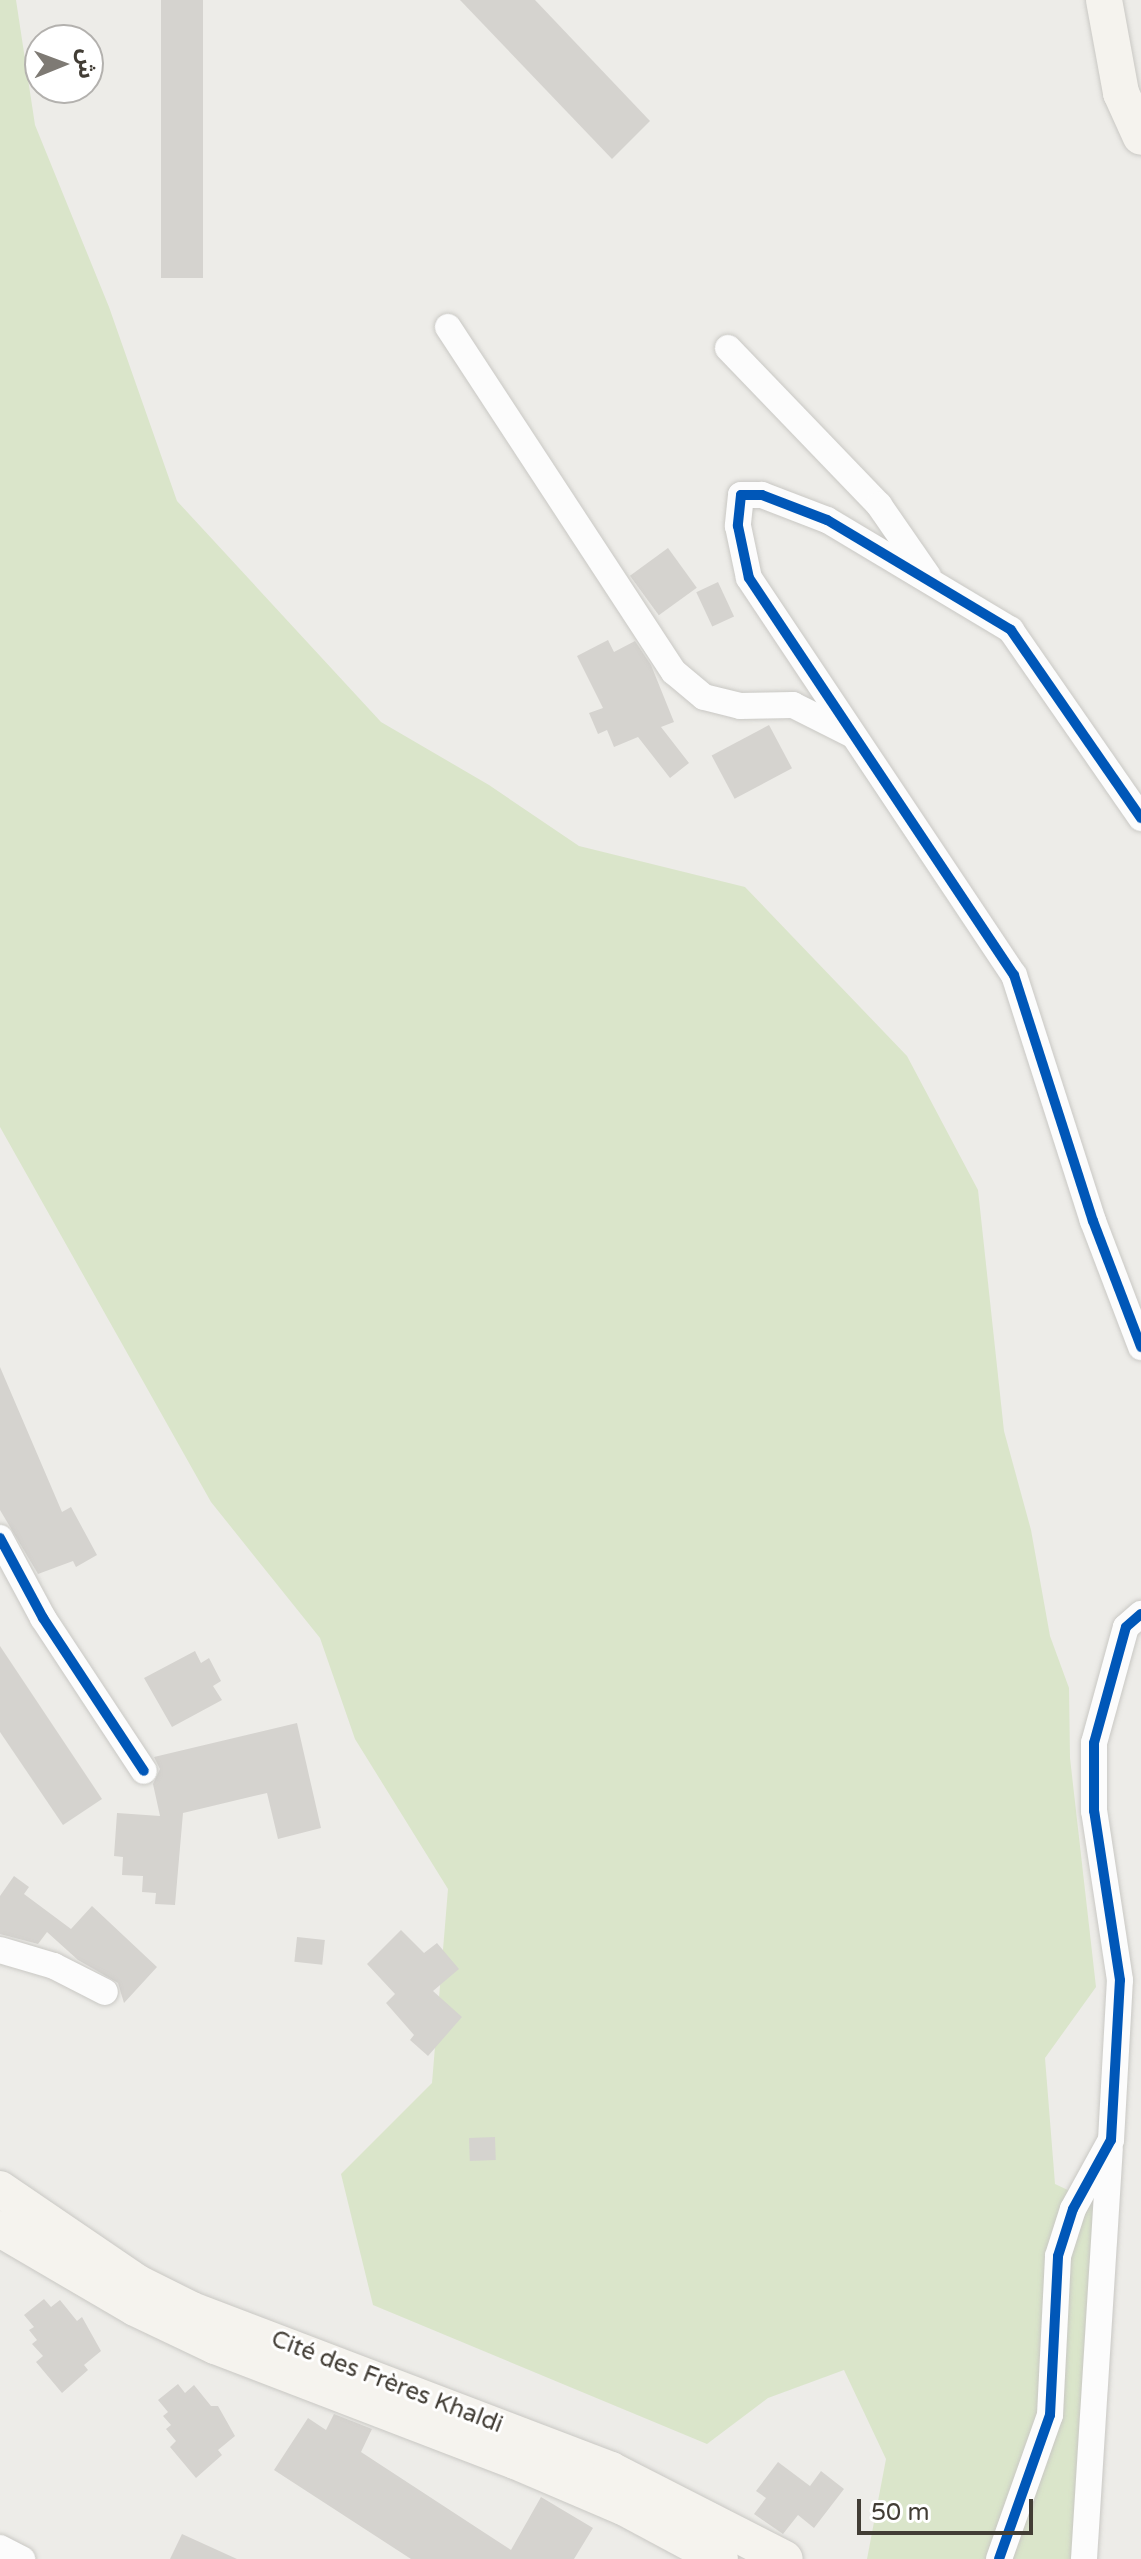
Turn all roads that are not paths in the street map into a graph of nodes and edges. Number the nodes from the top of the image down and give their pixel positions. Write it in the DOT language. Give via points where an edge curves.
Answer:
graph roads {
  1 [pos="1104,0"];
  2 [pos="1141,137"];
  3 [pos="448,327"];
  4 [pos="728,348"];
  5 [pos="935,585"];
  6 [pos="854,735"];
  7 [pos="1141,818"];
  8 [pos="1141,1347"];
  9 [pos="0,1538"];
  10 [pos="1141,1614"];
  11 [pos="144,1771"];
  12 [pos="0,1950"];
  13 [pos="105,1992"];
  14 [pos="1111,2140"];
  15 [pos="0,2189"];
  16 [pos="0,2229"];
  17 [pos="0,2548"];
  18 [pos="22,2559"];
  19 [pos="720,2559"];
  20 [pos="785,2559"];
  21 [pos="999,2559"];
  22 [pos="1084,2559"];
  1 -- 2 [label="main road" via="1121,93"];
  3 -- 6 [label="street" via="674,672 704,697 740,706 793,705"];
  4 -- 5 [label="street" via="879,505"];
  5 -- 6 [label="street" via="827,520 762,495 741,495 738,526 749,578"];
  5 -- 7 [label="street" via="1011,630"];
  6 -- 8 [label="street" via="1014,975 1093,1221"];
  9 -- 11 [label="street" via="43,1618"];
  10 -- 14 [label="street" via="1126,1627 1094,1743 1094,1811 1120,1980"];
  12 -- 13 [label="street" via="54,1966"];
  14 -- 21 [label="street" via="1073,2209 1058,2256 1050,2415"];
  14 -- 22 [label="street"];
  15 -- 20 [label="main road, Cité des Frères Khaldi" via="125,2274 192,2310 611,2470"];
  16 -- 19 [label="main road, Cité des Frères Khaldi" via="135,2308 215,2346 529,2467 623,2507"];
  17 -- 18 [label="street"];
}
